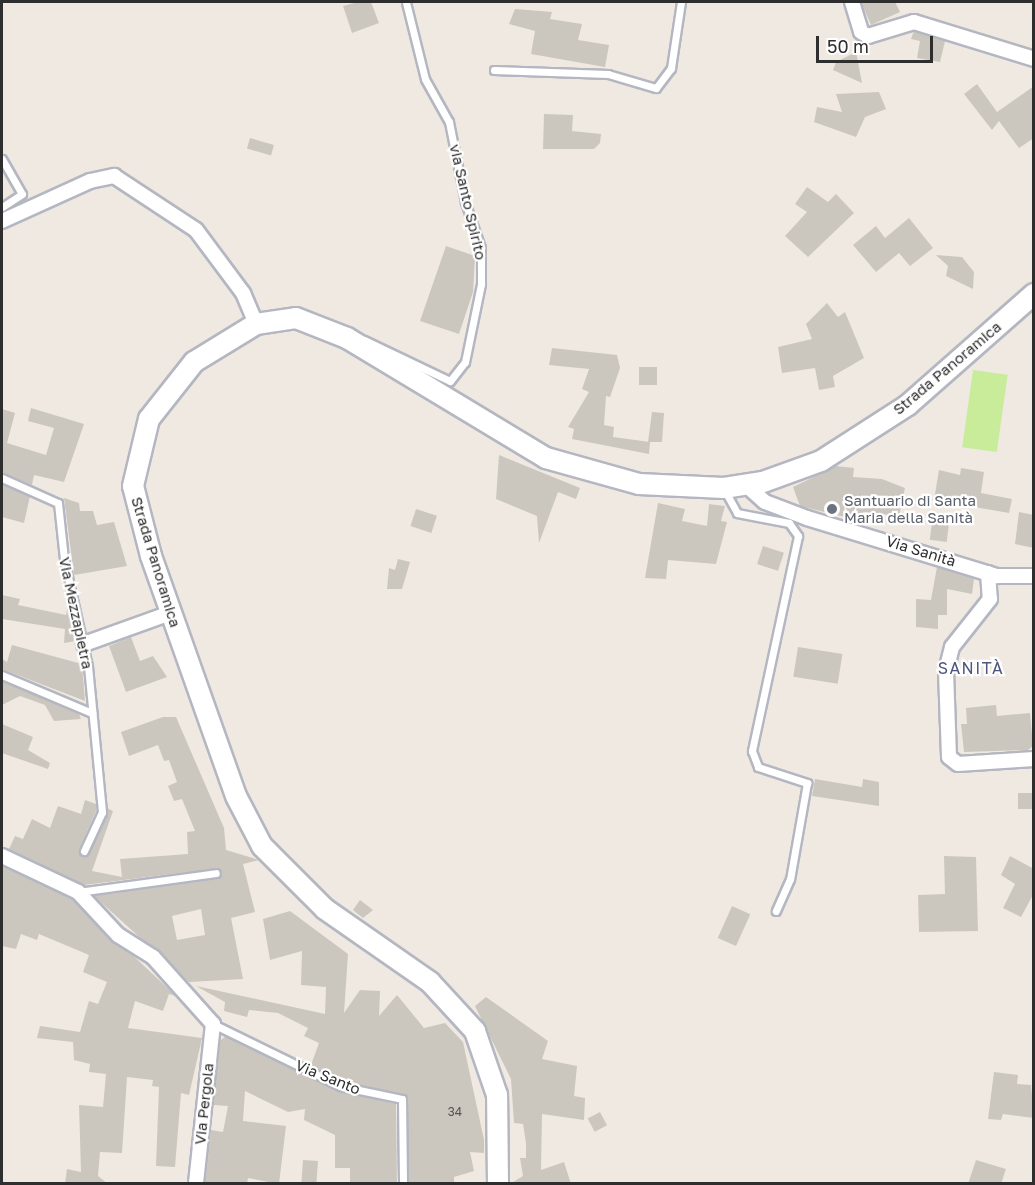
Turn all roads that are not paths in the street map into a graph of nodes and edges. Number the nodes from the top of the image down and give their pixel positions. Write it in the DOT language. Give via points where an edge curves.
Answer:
graph roads {
  1 [pos="406,2"];
  2 [pos="681,2"];
  3 [pos="852,2"];
  4 [pos="1034,59"];
  5 [pos="494,70"];
  6 [pos="2,159"];
  7 [pos="2,207"];
  8 [pos="2,221"];
  9 [pos="1034,294"];
  10 [pos="256,324"];
  11 [pos="350,339"];
  12 [pos="2,478"];
  13 [pos="746,485"];
  14 [pos="724,488"];
  15 [pos="988,573"];
  16 [pos="1034,576"];
  17 [pos="170,613"];
  18 [pos="84,644"];
  19 [pos="2,675"];
  20 [pos="92,712"];
  21 [pos="1034,759"];
  22 [pos="84,851"];
  23 [pos="2,856"];
  24 [pos="216,873"];
  25 [pos="78,892"];
  26 [pos="776,911"];
  27 [pos="213,1024"];
  28 [pos="196,1184"];
  29 [pos="403,1184"];
  30 [pos="498,1184"];
  1 -- 11 [label="lane, via Santo Spirito" via="425,79 449,122 465,202 481,248 481,284 461,374 450,381 376,342"];
  2 -- 5 [label="lane" via="671,68 656,88 608,74"];
  3 -- 4 [label="street" via="861,32 868,36 914,22"];
  6 -- 7 [label="lane" via="22,194"];
  8 -- 10 [label="street" via="90,181 114,176 196,230 243,293"];
  9 -- 13 [label="main road, Strada Panoramica" via="908,405 821,461"];
  10 -- 11 [label="main road, Strada Panoramica" via="296,318"];
  10 -- 17 [label="main road, Strada Panoramica" via="194,362 149,419 133,486"];
  11 -- 14 [label="main road, Strada Panoramica" via="546,458 639,484"];
  12 -- 18 [label="lane, Via Mezzapietra" via="58,503"];
  13 -- 14 [label="main road, Strada Panoramica"];
  13 -- 15 [label="street, Via Sanità" via="765,502 807,518"];
  14 -- 26 [label="lane" via="737,513 789,523 798,536 752,751 758,767 807,783 790,879"];
  15 -- 16 [label="street, Via Sanità"];
  15 -- 21 [label="street" via="990,599 952,647 946,671 949,757 958,764"];
  17 -- 18 [label="street"];
  17 -- 30 [label="main road, Strada Panoramica" via="236,796 262,846 325,909 430,982 475,1031 497,1095"];
  18 -- 20 [label="lane, Via Mezzapietra"];
  19 -- 20 [label="lane"];
  20 -- 22 [label="lane, Via Mezzapietra" via="102,812"];
  23 -- 25 [label="street"];
  24 -- 25 [label="lane"];
  25 -- 27 [label="street" via="118,935 153,957"];
  27 -- 28 [label="street, Via Pergola"];
  27 -- 29 [label="lane, Via Santo" via="340,1086 402,1099"];
}
